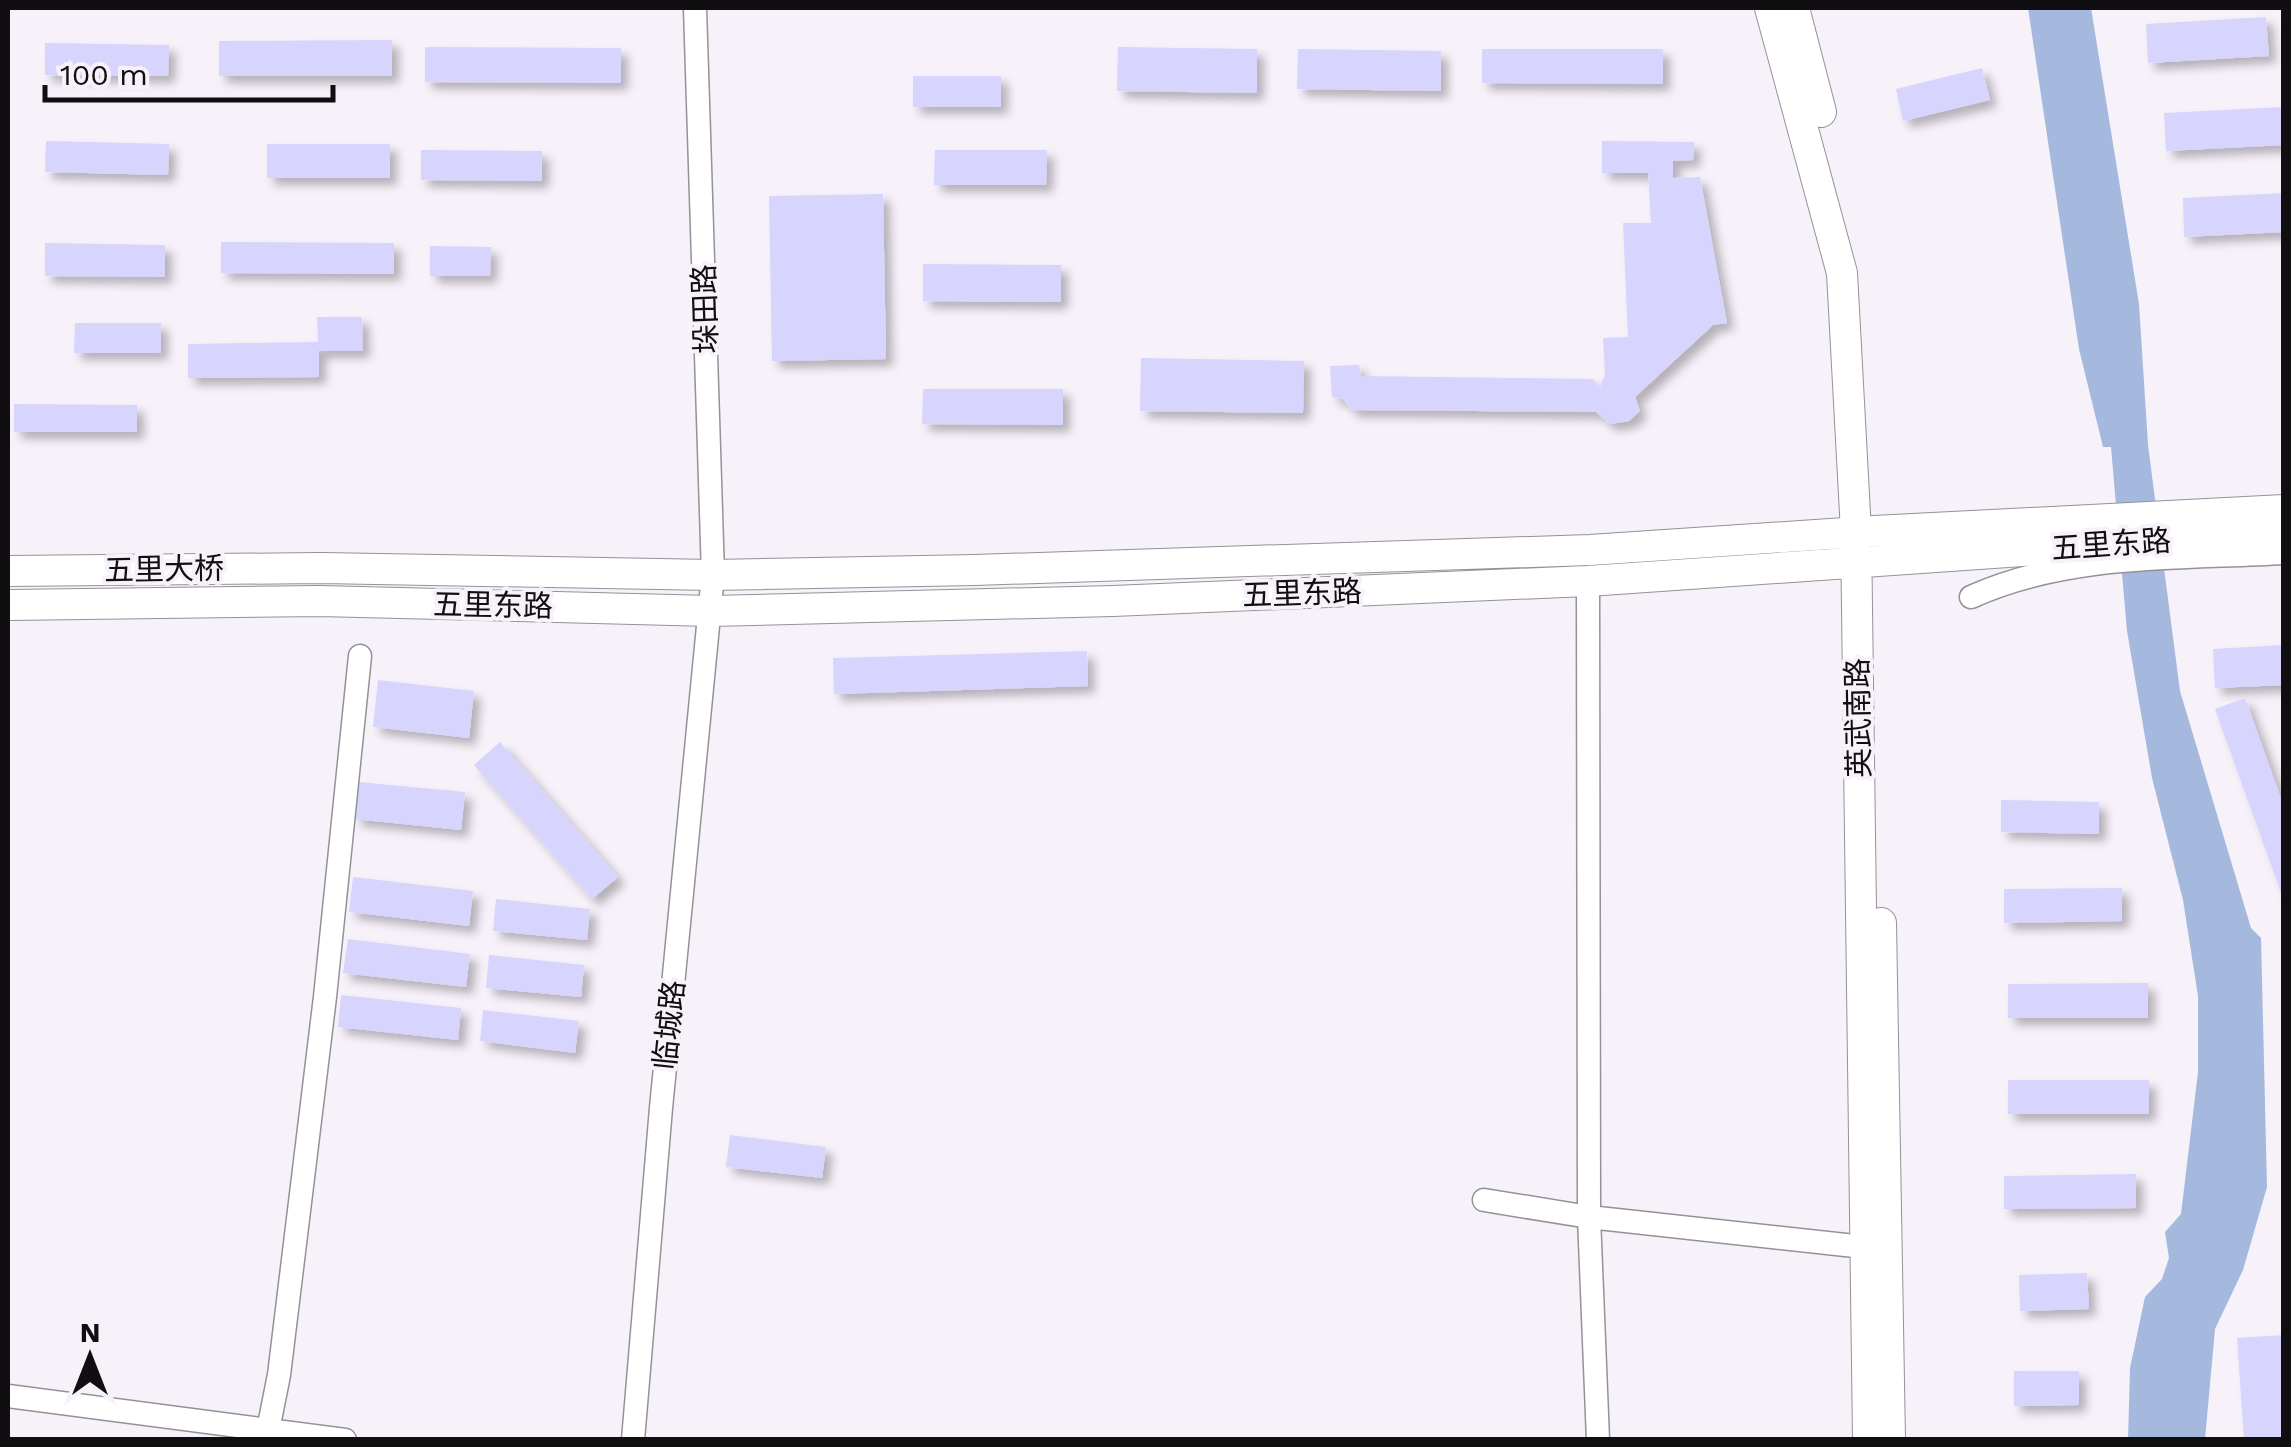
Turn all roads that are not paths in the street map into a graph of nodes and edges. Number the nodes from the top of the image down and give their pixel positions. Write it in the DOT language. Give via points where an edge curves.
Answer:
graph roads {
  1 [pos="695,8"];
  2 [pos="1770,8"];
  3 [pos="1794,8"];
  4 [pos="2284,510"];
  5 [pos="2284,534"];
  6 [pos="2182,538"];
  7 [pos="1865,546"];
  8 [pos="2065,546"];
  9 [pos="2284,553"];
  10 [pos="321,568"];
  11 [pos="8,571"];
  12 [pos="713,575"];
  13 [pos="1588,581"];
  14 [pos="1971,597"];
  15 [pos="320,601"];
  16 [pos="8,605"];
  17 [pos="711,611"];
  18 [pos="360,656"];
  19 [pos="1484,1200"];
  20 [pos="1589,1217"];
  21 [pos="1864,1247"];
  22 [pos="8,1396"];
  23 [pos="268,1434"];
  24 [pos="345,1440"];
  25 [pos="634,1440"];
  26 [pos="1598,1440"];
  27 [pos="1868,1440"];
  28 [pos="1890,1440"];
  1 -- 12 [label="street, 垛田路"];
  2 -- 7 [label="main road, 英武南路" via="1842,273"];
  3 -- 7 [label="main road, 英武南路" via="1860,268"];
  4 -- 6 [label="main road, 五里东路"];
  5 -- 6 [label="main road, 五里东路"];
  6 -- 8 [label="main road, 五里东路"];
  6 -- 9 [label="street"];
  7 -- 8 [label="main road, 五里东路"];
  7 -- 12 [label="main road, 五里东路"];
  7 -- 13 [label="main road, 五里东路"];
  7 -- 21 [label="main road, 英武南路"];
  7 -- 28 [label="main road, 英武南路"];
  8 -- 14 [label="street"];
  10 -- 11 [label="main road, 五里大桥"];
  10 -- 12 [label="main road, 五里东路"];
  12 -- 17 [label="street, 垛田路"];
  13 -- 17 [label="main road, 五里东路"];
  13 -- 20 [label="street"];
  15 -- 16 [label="main road, 五里大桥"];
  15 -- 17 [label="main road, 五里东路"];
  17 -- 25 [label="street, 临城路"];
  18 -- 23 [label="street" via="325,998"];
  19 -- 20 [label="street"];
  20 -- 21 [label="street"];
  20 -- 26 [label="street"];
  21 -- 27 [label="main road, 英武南路"];
  22 -- 23 [label="street"];
  23 -- 24 [label="street"];
}
